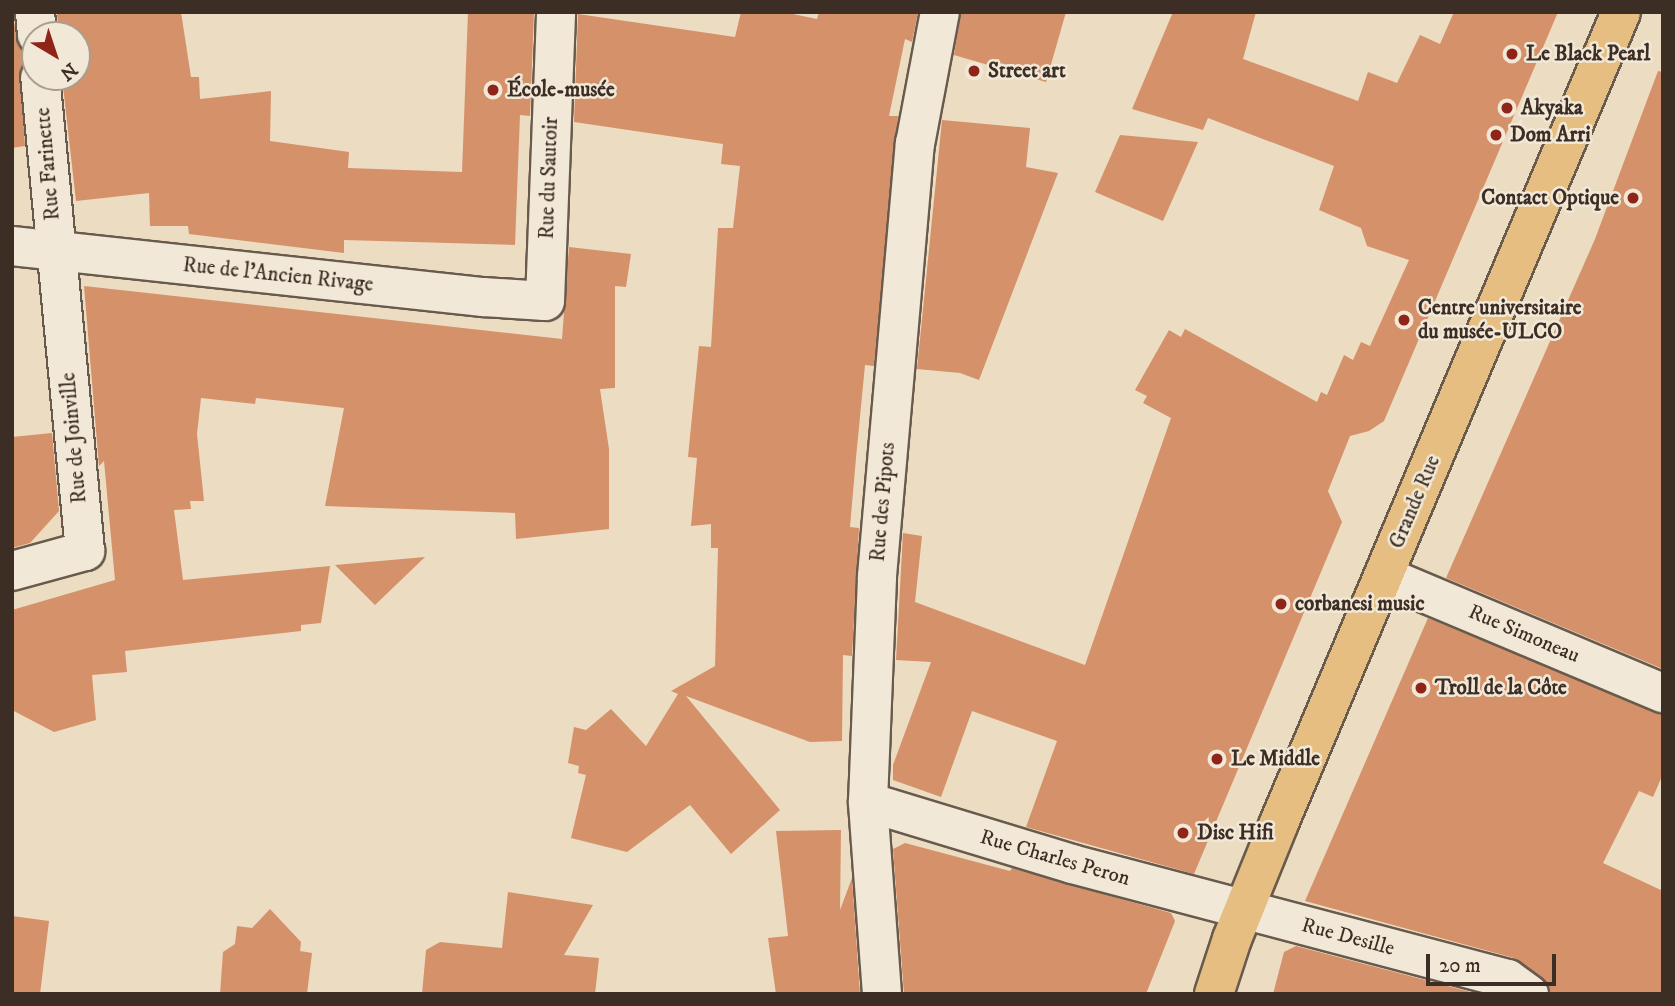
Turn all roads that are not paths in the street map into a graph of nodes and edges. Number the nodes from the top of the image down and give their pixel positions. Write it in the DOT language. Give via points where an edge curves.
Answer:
graph roads {
  1 [pos="556,12"];
  2 [pos="940,12"];
  3 [pos="1620,12"];
  4 [pos="41,91"];
  5 [pos="12,246"];
  6 [pos="56,251"];
  7 [pos="545,301"];
  8 [pos="12,571"];
  9 [pos="1384,576"];
  10 [pos="1663,693"];
  11 [pos="869,802"];
  12 [pos="1243,910"];
  13 [pos="882,994"];
  14 [pos="1214,994"];
  15 [pos="1529,994"];
  1 -- 7 [label="street, Rue du Sautoir"];
  2 -- 11 [label="street, Rue des Pipots" via="915,144 880,533"];
  3 -- 9 [label="main road, Grande Rue"];
  4 -- 6 [label="street, Rue Farinette"];
  5 -- 6 [label="street, Rue de l'Ancien Rivage"];
  6 -- 7 [label="street, Rue de l'Ancien Rivage"];
  6 -- 8 [label="street, Rue de Joinville" via="85,551"];
  9 -- 10 [label="street, Rue Simoneau"];
  9 -- 12 [label="main road, Grande Rue"];
  11 -- 12 [label="street, Rue Charles Peron"];
  11 -- 13 [label="street, Rue des Pipots"];
  12 -- 14 [label="main road, Grande Rue"];
  12 -- 15 [label="street, Rue Desille" via="1508,979"];
}
